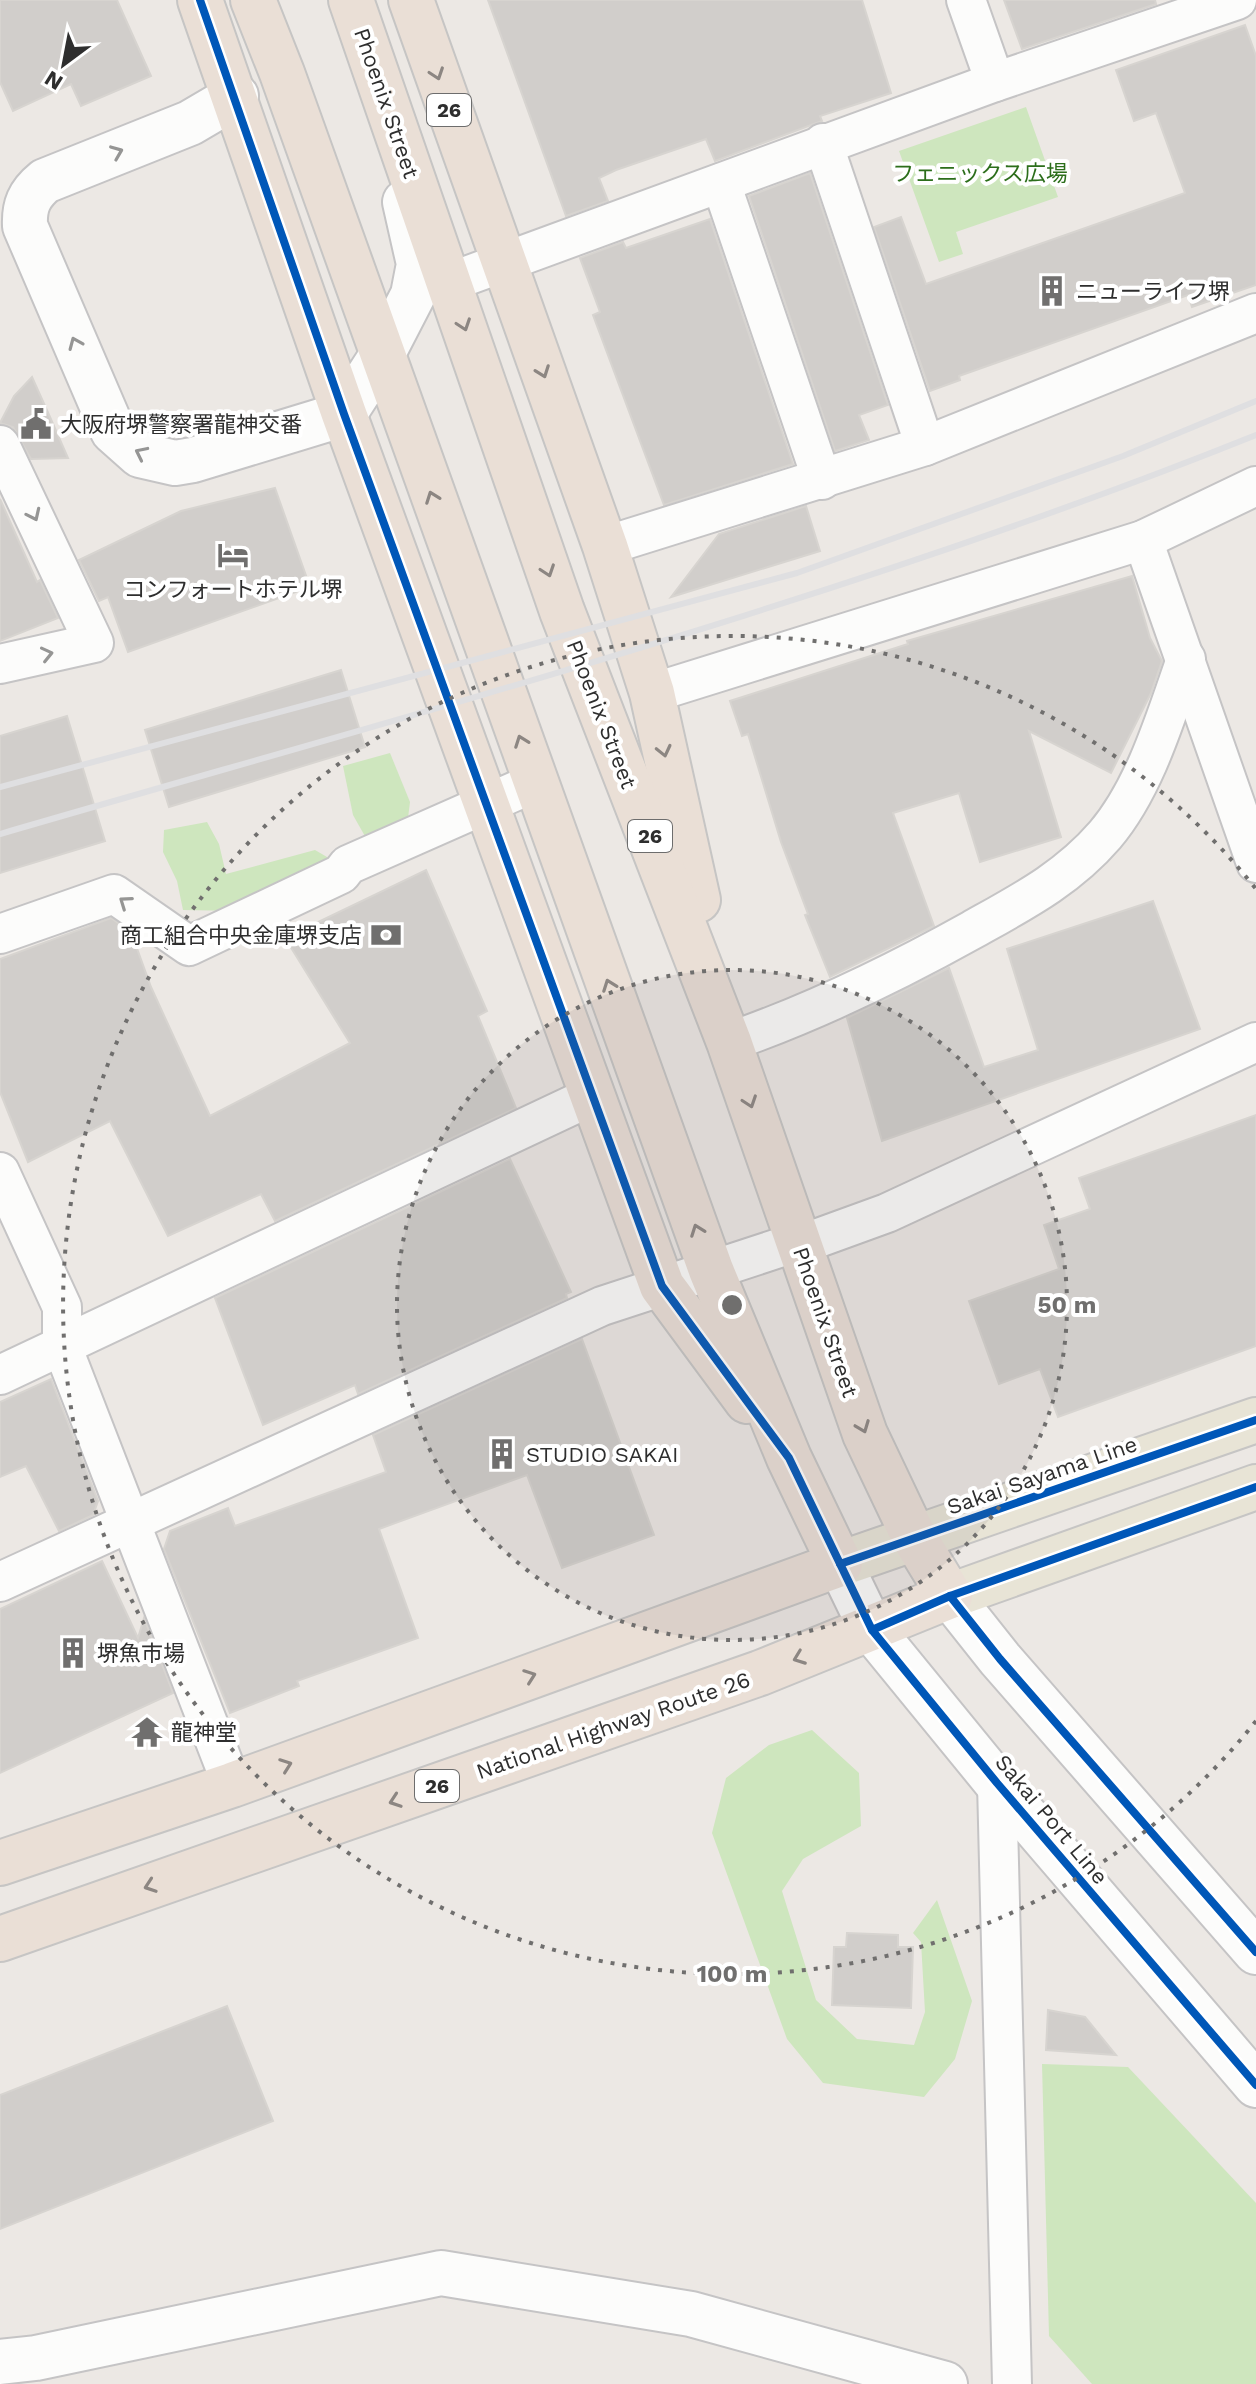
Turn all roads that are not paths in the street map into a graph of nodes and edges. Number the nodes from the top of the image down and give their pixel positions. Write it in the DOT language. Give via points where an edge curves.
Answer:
graph roads {
  1 [pos="200,0"];
  2 [pos="253,0"];
  3 [pos="351,0"];
  4 [pos="411,0"];
  5 [pos="966,0"];
  6 [pos="1237,0"];
  7 [pos="374,66"];
  8 [pos="282,73"];
  9 [pos="995,82"];
  10 [pos="236,96"];
  11 [pos="823,143"];
  12 [pos="721,183"];
  13 [pos="14,205"];
  14 [pos="504,263"];
  15 [pos="450,282"];
  16 [pos="1256,313"];
  17 [pos="388,374"];
  18 [pos="344,414"];
  19 [pos="0,445"];
  20 [pos="925,446"];
  21 [pos="822,480"];
  22 [pos="1256,486"];
  23 [pos="1143,540"];
  24 [pos="605,546"];
  25 [pos="1186,659"];
  26 [pos="0,664"];
  27 [pos="652,693"];
  28 [pos="536,782"];
  29 [pos="487,803"];
  30 [pos="1256,863"];
  31 [pos="0,934"];
  32 [pos="729,1042"];
  33 [pos="1256,1042"];
  34 [pos="594,1095"];
  35 [pos="0,1172"];
  36 [pos="799,1245"];
  37 [pos="711,1270"];
  38 [pos="662,1286"];
  39 [pos="62,1346"];
  40 [pos="0,1375"];
  41 [pos="1256,1420"];
  42 [pos="789,1458"];
  43 [pos="1256,1487"];
  44 [pos="128,1521"];
  45 [pos="914,1537"];
  46 [pos="840,1564"];
  47 [pos="0,1582"];
  48 [pos="950,1596"];
  49 [pos="872,1630"];
  50 [pos="997,1783"];
  51 [pos="232,1785"];
  52 [pos="0,1863"];
  53 [pos="0,1939"];
  54 [pos="1256,1952"];
  55 [pos="1256,2085"];
  56 [pos="0,2362"];
  57 [pos="945,2384"];
  58 [pos="1012,2384"];
  1 -- 10 [label="highway"];
  2 -- 8 [label="highway"];
  3 -- 7 [label="highway, Phoenix Street / 26"];
  4 -- 14 [label="highway, 26, one-way"];
  5 -- 9 [label="street"];
  6 -- 9 [label="street"];
  7 -- 15 [label="highway, Phoenix Street / 26"];
  7 -- 17 [label="street" via="419,264"];
  8 -- 10 [label="highway"];
  8 -- 17 [label="highway"];
  9 -- 11 [label="street"];
  13 -- 10 [label="street, one-way" via="45,181 190,123"];
  10 -- 18 [label="highway"];
  11 -- 12 [label="street"];
  11 -- 20 [label="street"];
  12 -- 14 [label="street"];
  12 -- 21 [label="street"];
  18 -- 13 [label="street, one-way" via="193,460 175,463 140,455 125,444 105,415"];
  14 -- 15 [label="street"];
  14 -- 24 [label="highway, 26, one-way"];
  15 -- 32 [label="highway, Phoenix Street / 26, one-way" via="562,611"];
  16 -- 20 [label="street"];
  17 -- 18 [label="highway"];
  28 -- 17 [label="highway, one-way"];
  18 -- 29 [label="highway"];
  19 -- 26 [label="street" via="94,643"];
  20 -- 21 [label="street"];
  21 -- 24 [label="street"];
  22 -- 23 [label="street"];
  23 -- 25 [label="street"];
  23 -- 27 [label="street"];
  24 -- 27 [label="highway, 26"];
  25 -- 30 [label="street"];
  25 -- 32 [label="street" via="1145,768 1106,833 1057,881 888,977 813,1012"];
  27 -- 32 [label="highway, 26, one-way"];
  28 -- 29 [label="street"];
  37 -- 28 [label="highway, one-way"];
  29 -- 31 [label="street, one-way" via="348,865 341,874 189,946 114,894"];
  29 -- 34 [label="highway"];
  32 -- 36 [label="highway, Phoenix Street / 26, one-way"];
  33 -- 36 [label="street" via="887,1213"];
  34 -- 38 [label="highway"];
  34 -- 39 [label="street"];
  35 -- 39 [label="street" via="62,1307"];
  36 -- 37 [label="street"];
  36 -- 45 [label="highway, Phoenix Street / 26, one-way" via="865,1434"];
  37 -- 38 [label="street"];
  37 -- 42 [label="highway"];
  38 -- 42 [label="highway"];
  38 -- 44 [label="street" via="602,1306"];
  39 -- 40 [label="street"];
  39 -- 44 [label="street"];
  41 -- 45 [label="main road, Sakai Sayama Line"];
  42 -- 46 [label="highway"];
  43 -- 48 [label="main road"];
  44 -- 47 [label="street"];
  44 -- 51 [label="street"];
  45 -- 46 [label="main road, Sakai Sayama Line"];
  45 -- 48 [label="highway, Phoenix Street / 26"];
  46 -- 49 [label="street, Sakai Port Line"];
  51 -- 46 [label="highway, one-way"];
  48 -- 49 [label="highway, National Highway Route 26 / 26"];
  48 -- 54 [label="street"];
  49 -- 50 [label="street, Sakai Port Line"];
  49 -- 53 [label="highway, National Highway Route 26 / 26, one-way"];
  50 -- 55 [label="street, Sakai Port Line"];
  50 -- 58 [label="street"];
  51 -- 52 [label="highway"];
  56 -- 57 [label="street" via="441,2273 691,2314"];
}
